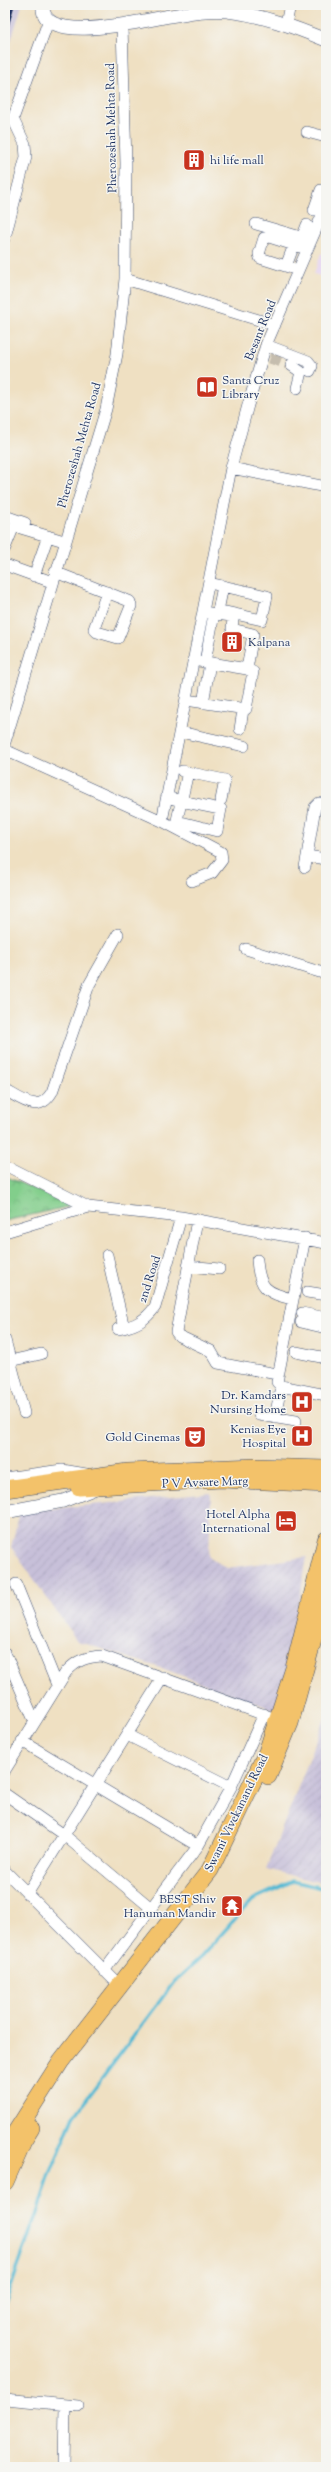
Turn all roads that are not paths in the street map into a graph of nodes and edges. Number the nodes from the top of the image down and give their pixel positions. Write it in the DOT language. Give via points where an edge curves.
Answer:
graph roads {
  1 [pos="43,5"];
  2 [pos="290,5"];
  3 [pos="201,8"];
  4 [pos="49,19"];
  5 [pos="286,24"];
  6 [pos="122,26"];
  7 [pos="326,40"];
  8 [pos="307,132"];
  9 [pos="326,137"];
  10 [pos="322,190"];
  11 [pos="319,206"];
  12 [pos="256,224"];
  13 [pos="5,237"];
  14 [pos="303,243"];
  15 [pos="286,266"];
  16 [pos="298,270"];
  17 [pos="125,279"];
  18 [pos="275,325"];
  19 [pos="291,365"];
  20 [pos="262,369"];
  21 [pos="310,371"];
  22 [pos="297,388"];
  23 [pos="254,403"];
  24 [pos="252,421"];
  25 [pos="232,468"];
  26 [pos="326,487"];
  27 [pos="5,516"];
  28 [pos="48,536"];
  29 [pos="65,539"];
  30 [pos="5,548"];
  31 [pos="5,565"];
  32 [pos="34,576"];
  33 [pos="54,577"];
  34 [pos="208,583"];
  35 [pos="223,586"];
  36 [pos="107,592"];
  37 [pos="210,611"];
  38 [pos="194,660"];
  39 [pos="208,663"];
  40 [pos="246,669"];
  41 [pos="186,700"];
  42 [pos="203,703"];
  43 [pos="243,710"];
  44 [pos="240,729"];
  45 [pos="180,732"];
  46 [pos="5,742"];
  47 [pos="244,746"];
  48 [pos="5,750"];
  49 [pos="172,769"];
  50 [pos="188,772"];
  51 [pos="167,797"];
  52 [pos="221,800"];
  53 [pos="326,803"];
  54 [pos="162,821"];
  55 [pos="307,856"];
  56 [pos="326,859"];
  57 [pos="304,867"];
  58 [pos="192,881"];
  59 [pos="118,934"];
  60 [pos="246,949"];
  61 [pos="326,974"];
  62 [pos="5,1090"];
  63 [pos="5,1165"];
  64 [pos="88,1207"];
  65 [pos="181,1217"];
  66 [pos="197,1220"];
  67 [pos="5,1232"];
  68 [pos="305,1238"];
  69 [pos="326,1243"];
  70 [pos="107,1255"];
  71 [pos="257,1260"];
  72 [pos="188,1266"];
  73 [pos="219,1269"];
  74 [pos="307,1292"];
  75 [pos="326,1295"];
  76 [pos="293,1299"];
  77 [pos="326,1318"];
  78 [pos="326,1328"];
  79 [pos="5,1340"];
  80 [pos="326,1352"];
  81 [pos="41,1354"];
  82 [pos="326,1358"];
  83 [pos="7,1364"];
  84 [pos="277,1374"];
  85 [pos="281,1386"];
  86 [pos="10,1390"];
  87 [pos="326,1395"];
  88 [pos="24,1413"];
  89 [pos="259,1415"];
  90 [pos="275,1418"];
  91 [pos="296,1421"];
  92 [pos="326,1469"];
  93 [pos="196,1475"];
  94 [pos="5,1479"];
  95 [pos="93,1484"];
  96 [pos="326,1484"];
  97 [pos="5,1489"];
  98 [pos="5,1497"];
  99 [pos="5,1512"];
  100 [pos="326,1544"];
  101 [pos="16,1584"];
  102 [pos="321,1595"];
  103 [pos="5,1653"];
  104 [pos="164,1678"];
  105 [pos="57,1685"];
  106 [pos="277,1719"];
  107 [pos="34,1720"];
  108 [pos="127,1735"];
  109 [pos="22,1742"];
  110 [pos="5,1767"];
  111 [pos="95,1786"];
  112 [pos="231,1787"];
  113 [pos="5,1794"];
  114 [pos="235,1830"];
  115 [pos="64,1835"];
  116 [pos="198,1846"];
  117 [pos="5,1871"];
  118 [pos="27,1894"];
  119 [pos="152,1908"];
  120 [pos="104,1971"];
  121 [pos="119,1985"];
  122 [pos="5,2149"];
  123 [pos="5,2182"];
  124 [pos="5,2399"];
  125 [pos="65,2405"];
  126 [pos="78,2406"];
  127 [pos="64,2467"];
  1 -- 4 [label="street"];
  2 -- 5 [label="street"];
  3 -- 5 [label="street"];
  3 -- 6 [label="street"];
  4 -- 6 [label="street" via="61,26 83,30"];
  4 -- 13 [label="street" via="13,119 25,144 26,157"];
  5 -- 7 [label="street"];
  6 -- 17 [label="street, Pherozeshah Mehta Road" via="126,163"];
  8 -- 9 [label="street"];
  10 -- 11 [label="street, Besant Road"];
  11 -- 14 [label="street, Besant Road"];
  12 -- 14 [label="street"];
  14 -- 15 [label="street"];
  14 -- 15 [label="street" via="269,236 264,238 259,256"];
  14 -- 16 [label="street, Besant Road"];
  15 -- 16 [label="street"];
  16 -- 18 [label="street, Besant Road"];
  17 -- 18 [label="street"];
  17 -- 29 [label="street, Pherozeshah Mehta Road" via="117,354 106,409"];
  18 -- 20 [label="street, Besant Road"];
  19 -- 22 [label="street" via="301,372"];
  20 -- 21 [label="street" via="308,361 312,366"];
  20 -- 23 [label="street, Besant Road"];
  23 -- 24 [label="street" via="249,418"];
  23 -- 25 [label="street, Besant Road"];
  25 -- 26 [label="street"];
  25 -- 34 [label="street, Besant Road"];
  27 -- 29 [label="street"];
  28 -- 29 [label="street"];
  28 -- 30 [label="street" via="14,526"];
  28 -- 32 [label="street"];
  29 -- 33 [label="street, Pherozeshah Mehta Road"];
  31 -- 32 [label="street"];
  32 -- 33 [label="street"];
  33 -- 36 [label="street"];
  33 -- 46 [label="street, Pherozeshah Mehta Road"];
  34 -- 35 [label="street"];
  34 -- 37 [label="street, Besant Road"];
  35 -- 37 [label="street"];
  35 -- 37 [label="street" via="266,595 263,619"];
  37 -- 38 [label="street"];
  37 -- 39 [label="street"];
  37 -- 40 [label="street" via="232,617 232,629 252,634"];
  38 -- 39 [label="street"];
  38 -- 41 [label="street"];
  39 -- 40 [label="street"];
  39 -- 42 [label="street"];
  40 -- 43 [label="street" via="253,672 246,707"];
  41 -- 42 [label="street"];
  41 -- 45 [label="street"];
  42 -- 43 [label="street"];
  43 -- 44 [label="street"];
  45 -- 47 [label="street"];
  45 -- 49 [label="street"];
  48 -- 54 [label="street"];
  49 -- 50 [label="street"];
  49 -- 51 [label="street"];
  50 -- 51 [label="street" via="182,800"];
  50 -- 52 [label="street" via="225,780"];
  51 -- 54 [label="street"];
  53 -- 55 [label="street" via="319,803 315,807"];
  54 -- 58 [label="street" via="221,852 222,860 212,873"];
  55 -- 56 [label="street"];
  55 -- 57 [label="street"];
  59 -- 62 [label="street" via="89,985 55,1085 46,1102 40,1105 32,1103"];
  60 -- 61 [label="street"];
  63 -- 64 [label="street"];
  64 -- 65 [label="street"];
  64 -- 67 [label="street"];
  65 -- 66 [label="street"];
  65 -- 70 [label="street, 2nd Road" via="156,1307 147,1319 121,1329"];
  66 -- 68 [label="street"];
  66 -- 72 [label="street"];
  68 -- 69 [label="street"];
  68 -- 76 [label="street"];
  71 -- 76 [label="street" via="258,1277 267,1290"];
  72 -- 73 [label="street"];
  72 -- 84 [label="street" via="176,1326 179,1336 211,1351 218,1363"];
  74 -- 75 [label="street"];
  76 -- 84 [label="street"];
  77 -- 78 [label="street" via="301,1318"];
  79 -- 83 [label="street"];
  80 -- 82 [label="street" via="296,1349"];
  81 -- 83 [label="street"];
  83 -- 86 [label="street"];
  83 -- 88 [label="street"];
  84 -- 85 [label="street" via="277,1382"];
  85 -- 87 [label="street"];
  85 -- 90 [label="street"];
  89 -- 90 [label="street"];
  90 -- 91 [label="street"];
  92 -- 93 [label="main road" via="256,1467"];
  93 -- 95 [label="main road, P V Avsare Marg"];
  93 -- 96 [label="main road, P V Avsare Marg" via="222,1479"];
  94 -- 95 [label="street, P V Avsare Marg" via="62,1471"];
  95 -- 97 [label="main road"];
  95 -- 98 [label="main road"];
  95 -- 99 [label="street" via="63,1501"];
  100 -- 102 [label="main road, Swami Vivekanand Road"];
  101 -- 105 [label="street"];
  102 -- 106 [label="main road, Swami Vivekanand Road"];
  103 -- 107 [label="street"];
  104 -- 105 [label="street" via="102,1656 87,1657 74,1662"];
  104 -- 106 [label="street"];
  104 -- 108 [label="street"];
  105 -- 107 [label="street"];
  106 -- 112 [label="street"];
  106 -- 114 [label="main road, Swami Vivekanand Road" via="267,1752"];
  107 -- 109 [label="street"];
  108 -- 111 [label="street"];
  108 -- 112 [label="street"];
  109 -- 110 [label="street"];
  109 -- 111 [label="street"];
  111 -- 115 [label="street"];
  111 -- 116 [label="street"];
  112 -- 116 [label="street"];
  113 -- 115 [label="street"];
  114 -- 121 [label="main road, Swami Vivekanand Road" via="210,1870"];
  114 -- 123 [label="main road, Swami Vivekanand Road" via="222,1870 72,2064 23,2141"];
  115 -- 118 [label="street"];
  115 -- 119 [label="street"];
  116 -- 119 [label="street"];
  117 -- 118 [label="street"];
  118 -- 120 [label="street"];
  119 -- 120 [label="street"];
  120 -- 121 [label="street"];
  121 -- 122 [label="main road, Swami Vivekanand Road" via="61,2061"];
  124 -- 125 [label="street"];
  125 -- 126 [label="street"];
  125 -- 127 [label="street"];
}
